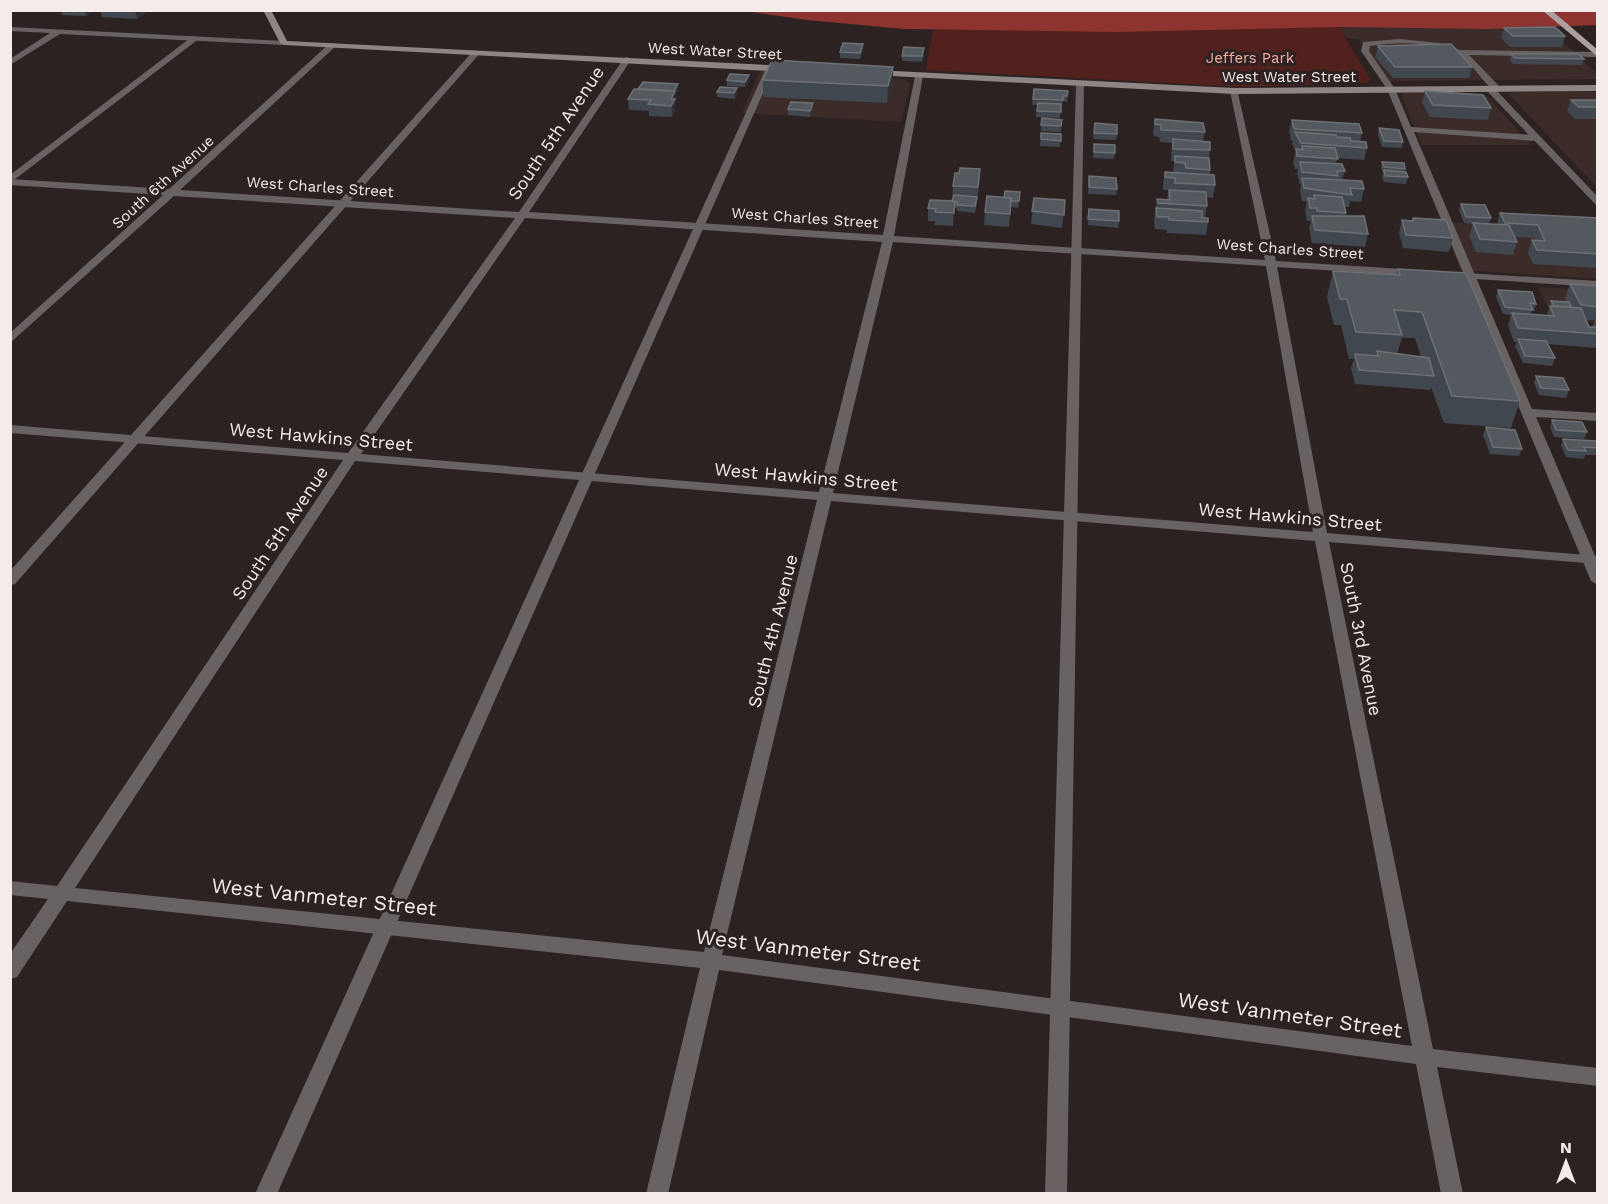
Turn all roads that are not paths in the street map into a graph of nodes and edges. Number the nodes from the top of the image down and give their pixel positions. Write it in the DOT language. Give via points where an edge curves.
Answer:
graph roads {
  1 [pos="267,10"];
  2 [pos="1546,10"];
  3 [pos="10,29"];
  4 [pos="59,31"];
  5 [pos="196,38"];
  6 [pos="284,43"];
  7 [pos="333,45"];
  8 [pos="477,52"];
  9 [pos="1461,52"];
  10 [pos="1597,55"];
  11 [pos="627,60"];
  12 [pos="10,63"];
  13 [pos="770,68"];
  14 [pos="793,69"];
  15 [pos="862,73"];
  16 [pos="919,76"];
  17 [pos="1080,84"];
  18 [pos="1492,88"];
  19 [pos="1598,88"];
  20 [pos="1391,90"];
  21 [pos="1234,92"];
  22 [pos="1408,129"];
  23 [pos="1535,138"];
  24 [pos="10,181"];
  25 [pos="174,193"];
  26 [pos="344,203"];
  27 [pos="1598,204"];
  28 [pos="522,215"];
  29 [pos="699,226"];
  30 [pos="888,238"];
  31 [pos="1077,251"];
  32 [pos="1271,263"];
  33 [pos="1471,276"];
  34 [pos="1598,284"];
  35 [pos="10,340"];
  36 [pos="1527,413"];
  37 [pos="1598,417"];
  38 [pos="10,429"];
  39 [pos="135,440"];
  40 [pos="351,458"];
  41 [pos="586,477"];
  42 [pos="826,496"];
  43 [pos="1071,517"];
  44 [pos="1321,537"];
  45 [pos="1593,560"];
  46 [pos="10,581"];
  47 [pos="1598,581"];
  48 [pos="10,888"];
  49 [pos="62,895"];
  50 [pos="385,928"];
  51 [pos="711,961"];
  52 [pos="10,971"];
  53 [pos="1060,1008"];
  54 [pos="1426,1057"];
  55 [pos="1598,1077"];
  56 [pos="266,1194"];
  57 [pos="657,1194"];
  58 [pos="1056,1194"];
  59 [pos="1452,1194"];
  1 -- 6 [label="main road"];
  2 -- 10 [label="main road"];
  3 -- 4 [label="street, West Water Street"];
  4 -- 5 [label="street, West Water Street"];
  4 -- 12 [label="street"];
  5 -- 6 [label="street, West Water Street"];
  5 -- 24 [label="street"];
  6 -- 7 [label="main road, West Water Street"];
  7 -- 8 [label="main road, West Water Street"];
  7 -- 25 [label="street, South 6th Avenue"];
  8 -- 11 [label="main road, West Water Street"];
  8 -- 26 [label="street"];
  9 -- 10 [label="street"];
  9 -- 18 [label="street"];
  9 -- 20 [label="street" via="1440,45 1366,44 1365,51"];
  11 -- 13 [label="main road, West Water Street"];
  11 -- 28 [label="street, South 5th Avenue"];
  13 -- 14 [label="main road, West Water Street"];
  13 -- 29 [label="street"];
  15 -- 16 [label="main road, West Water Street"];
  16 -- 17 [label="main road, West Water Street"];
  16 -- 30 [label="street, South 4th Avenue"];
  17 -- 21 [label="main road, West Water Street"];
  17 -- 31 [label="street"];
  18 -- 19 [label="main road, West Water Street"];
  18 -- 20 [label="main road, West Water Street"];
  18 -- 23 [label="street"];
  20 -- 21 [label="main road, West Water Street"];
  20 -- 22 [label="street"];
  21 -- 32 [label="street, South 3rd Avenue"];
  22 -- 23 [label="street"];
  22 -- 33 [label="street"];
  23 -- 27 [label="street"];
  24 -- 25 [label="street, West Charles Street"];
  25 -- 26 [label="street, West Charles Street"];
  25 -- 35 [label="street, South 6th Avenue"];
  26 -- 28 [label="street, West Charles Street"];
  26 -- 39 [label="street"];
  28 -- 29 [label="street, West Charles Street"];
  28 -- 40 [label="street, South 5th Avenue"];
  29 -- 30 [label="street, West Charles Street"];
  29 -- 41 [label="street"];
  30 -- 31 [label="street, West Charles Street"];
  30 -- 42 [label="street, South 4th Avenue"];
  31 -- 32 [label="street, West Charles Street"];
  31 -- 43 [label="street"];
  32 -- 33 [label="street, West Charles Street"];
  32 -- 44 [label="street, South 3rd Avenue"];
  33 -- 34 [label="street, West Charles Street"];
  33 -- 36 [label="street"];
  36 -- 37 [label="street"];
  36 -- 45 [label="street"];
  38 -- 39 [label="street, West Hawkins Street"];
  39 -- 40 [label="street, West Hawkins Street"];
  39 -- 46 [label="street"];
  40 -- 41 [label="street, West Hawkins Street"];
  40 -- 49 [label="street, South 5th Avenue"];
  41 -- 42 [label="street, West Hawkins Street"];
  41 -- 50 [label="street"];
  42 -- 43 [label="street, West Hawkins Street"];
  42 -- 51 [label="street, South 4th Avenue"];
  43 -- 44 [label="street, West Hawkins Street"];
  43 -- 53 [label="street"];
  44 -- 45 [label="street, West Hawkins Street"];
  44 -- 54 [label="street, South 3rd Avenue"];
  45 -- 47 [label="street"];
  48 -- 49 [label="street, West Vanmeter Street"];
  49 -- 50 [label="street, West Vanmeter Street"];
  49 -- 52 [label="street, South 5th Avenue"];
  50 -- 51 [label="street, West Vanmeter Street"];
  50 -- 56 [label="street"];
  51 -- 53 [label="street, West Vanmeter Street"];
  51 -- 57 [label="street, South 4th Avenue"];
  53 -- 54 [label="street, West Vanmeter Street"];
  53 -- 58 [label="street"];
  54 -- 55 [label="street, West Vanmeter Street"];
  54 -- 59 [label="street, South 3rd Avenue"];
}
